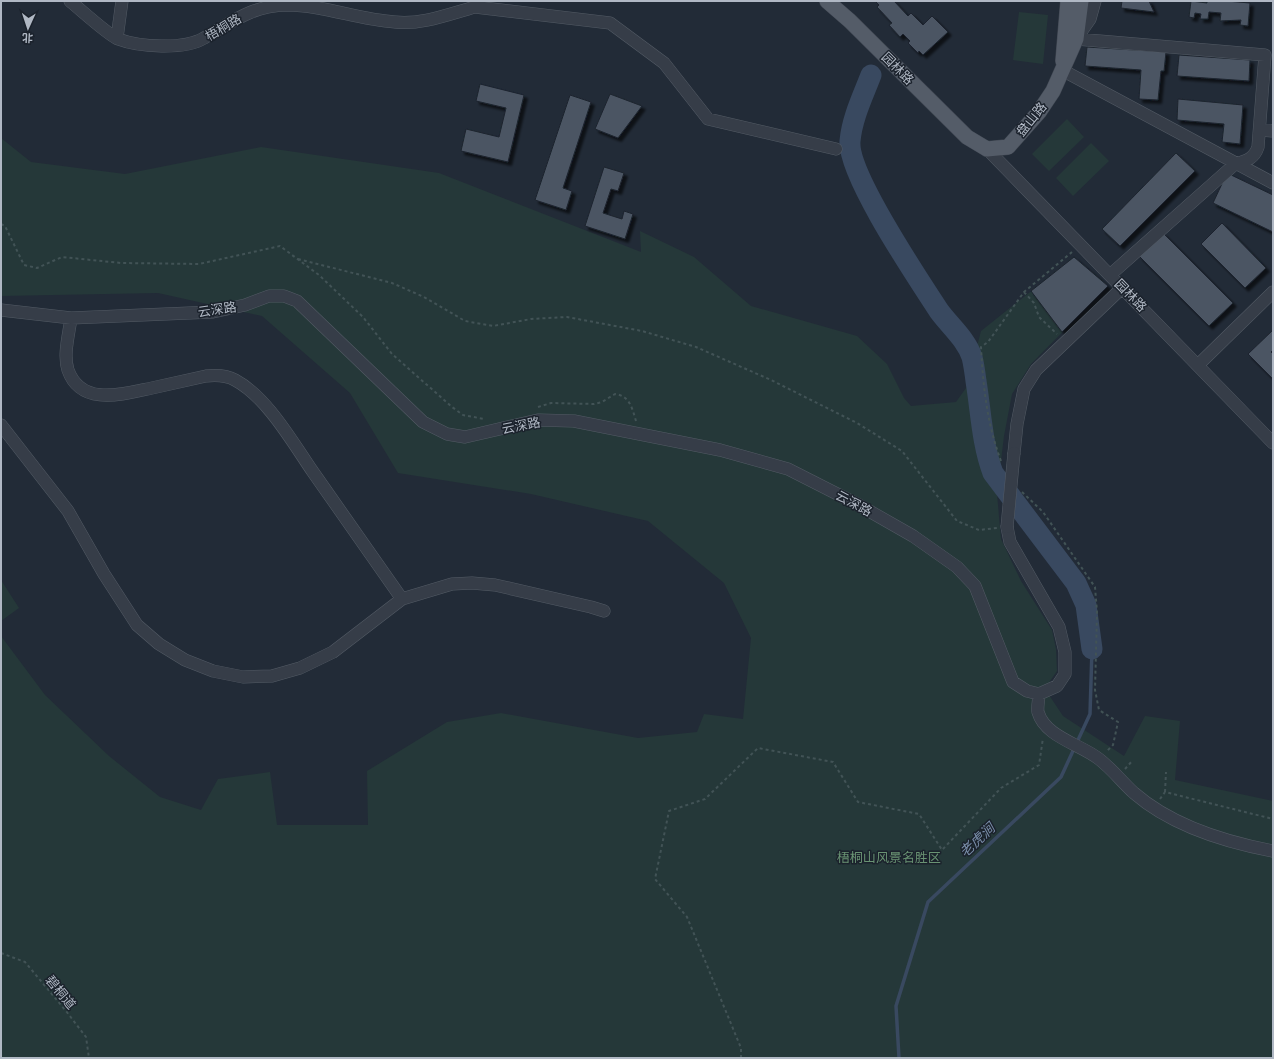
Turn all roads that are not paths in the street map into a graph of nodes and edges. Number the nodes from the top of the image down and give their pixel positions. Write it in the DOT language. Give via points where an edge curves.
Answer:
graph roads {
  1 [pos="70,1"];
  2 [pos="122,1"];
  3 [pos="827,1"];
  4 [pos="842,1"];
  5 [pos="1068,1"];
  6 [pos="1082,1"];
  7 [pos="1095,1"];
  8 [pos="476,4"];
  9 [pos="117,38"];
  10 [pos="1076,39"];
  11 [pos="1269,59"];
  12 [pos="1062,70"];
  13 [pos="1260,130"];
  14 [pos="1273,131"];
  15 [pos="836,149"];
  16 [pos="987,149"];
  17 [pos="1235,164"];
  18 [pos="1273,183"];
  19 [pos="1110,275"];
  20 [pos="1123,287"];
  21 [pos="1273,292"];
  22 [pos="1,310"];
  23 [pos="70,318"];
  24 [pos="1198,365"];
  25 [pos="1,425"];
  26 [pos="1273,442"];
  27 [pos="402,599"];
  28 [pos="604,612"];
  29 [pos="1039,694"];
  30 [pos="1273,852"];
  1 -- 9 [label="street, 梧桐路"];
  2 -- 9 [label="street"];
  3 -- 16 [label="main road, 园林路" via="967,137"];
  4 -- 16 [label="main road, 园林路" via="974,130"];
  5 -- 12 [label="main road, 盘山路"];
  6 -- 10 [label="main road, 盘山路"];
  7 -- 10 [label="street" via="1090,19"];
  8 -- 9 [label="street, 梧桐路" via="420,22 397,23 313,7 288,5 263,8 244,14 202,39 186,44 139,44"];
  8 -- 15 [label="street" via="610,24 664,63 708,119"];
  10 -- 11 [label="street"];
  10 -- 12 [label="main road, 盘山路"];
  11 -- 13 [label="street"];
  12 -- 16 [label="main road, 盘山路" via="1053,91 1039,112 1008,147"];
  12 -- 17 [label="street"];
  13 -- 14 [label="street"];
  13 -- 17 [label="street" via="1256,156"];
  16 -- 19 [label="street, 园林路"];
  17 -- 18 [label="street"];
  17 -- 19 [label="street"];
  19 -- 20 [label="street, 园林路"];
  20 -- 24 [label="street, 园林路"];
  20 -- 29 [label="street, bridge" via="1036,370 1024,389 1017,424 1007,527 1010,542 1059,627 1065,652 1065,674 1057,686"];
  21 -- 24 [label="street"];
  22 -- 23 [label="street, 云深路"];
  23 -- 27 [label="street" via="66,350 68,369 74,381 84,390 99,396 116,396 220,375 235,380 248,389 286,434"];
  23 -- 29 [label="street, 云深路" via="213,312 245,305 269,296 284,296 297,301 423,422 447,434 465,437 538,420 574,421 720,450 788,469 913,536 957,567 975,586 1013,682 1027,691"];
  24 -- 26 [label="street, 园林路"];
  25 -- 27 [label="street" via="68,510 104,574 137,625 159,644 185,660 213,671 243,677 272,676 300,668 333,652"];
  27 -- 28 [label="street" via="452,584 472,583 494,585 591,606"];
  29 -- 30 [label="street" via="1038,711 1044,724 1057,736 1083,747 1154,808 1224,840"];
}
